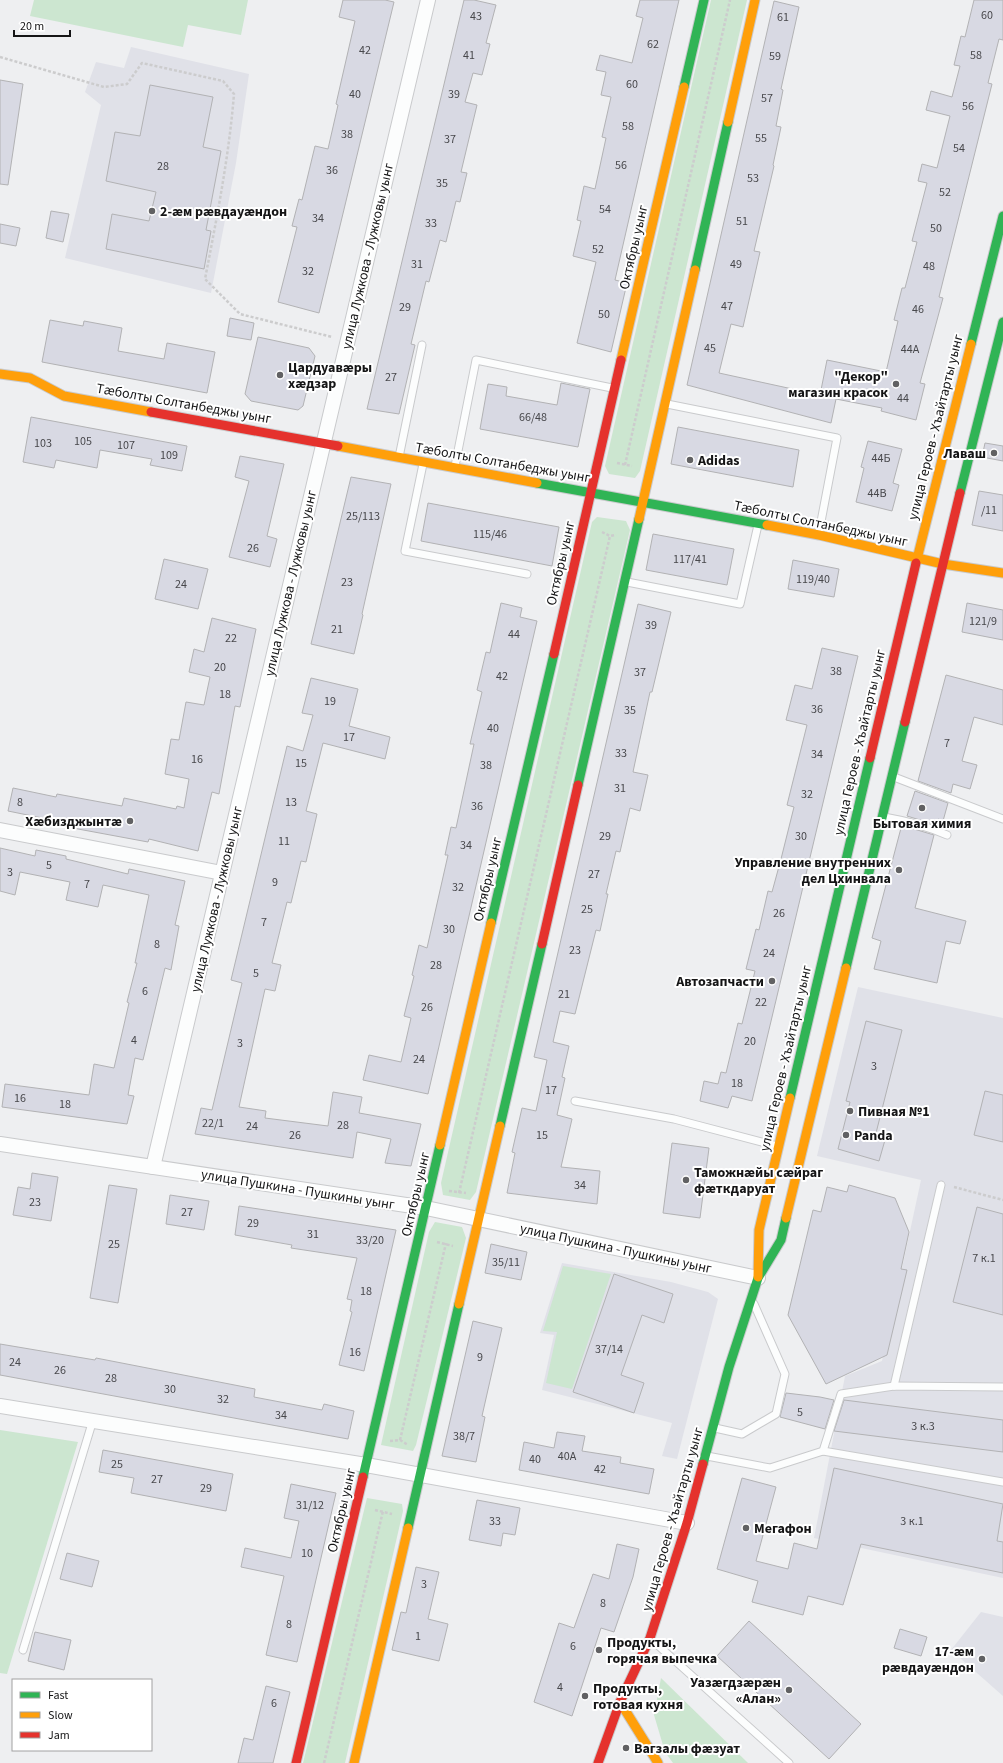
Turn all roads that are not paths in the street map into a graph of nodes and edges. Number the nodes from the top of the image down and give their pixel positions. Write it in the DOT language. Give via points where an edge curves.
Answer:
graph roads {
  1 [pos="428,0"];
  2 [pos="704,0"];
  3 [pos="755,0"];
  4 [pos="1003,216"];
  5 [pos="1003,322"];
  6 [pos="422,345"];
  7 [pos="0,374"];
  8 [pos="615,388"];
  9 [pos="665,403"];
  10 [pos="323,443"];
  11 [pos="399,457"];
  12 [pos="424,462"];
  13 [pos="455,467"];
  14 [pos="591,492"];
  15 [pos="643,502"];
  16 [pos="758,524"];
  17 [pos="819,535"];
  18 [pos="917,558"];
  19 [pos="943,564"];
  20 [pos="1003,573"];
  21 [pos="527,574"];
  22 [pos="625,581"];
  23 [pos="892,776"];
  24 [pos="882,817"];
  25 [pos="1003,819"];
  26 [pos="0,830"];
  27 [pos="947,835"];
  28 [pos="222,873"];
  29 [pos="574,1101"];
  30 [pos="0,1144"];
  31 [pos="779,1147"];
  32 [pos="153,1166"];
  33 [pos="941,1185"];
  34 [pos="426,1208"];
  35 [pos="478,1219"];
  36 [pos="758,1278"];
  37 [pos="751,1298"];
  38 [pos="894,1386"];
  39 [pos="1003,1386"];
  40 [pos="0,1406"];
  41 [pos="93,1420"];
  42 [pos="713,1427"];
  43 [pos="823,1451"];
  44 [pos="706,1456"];
  45 [pos="366,1465"];
  46 [pos="419,1476"];
  47 [pos="1003,1482"];
  48 [pos="687,1523"];
  49 [pos="650,1638"];
  50 [pos="23,1650"];
  51 [pos="620,1702"];
  52 [pos="296,1763"];
  53 [pos="354,1763"];
  54 [pos="598,1763"];
  55 [pos="658,1763"];
  56 [pos="789,1763"];
  1 -- 10 [label="street, улица Лужкова - Лужковы уынг"];
  2 -- 8 [label="street, Октябры уынг"];
  3 -- 9 [label="street"];
  4 -- 18 [label="street, улица Героев - Хъайтарты уынг"];
  5 -- 19 [label="street, улица Героев - Хъайтарты уынг"];
  6 -- 11 [label="lane"];
  7 -- 10 [label="street, Тæболты Солтанбеджы уынг" via="30,378 64,396"];
  8 -- 13 [label="lane" via="476,360"];
  8 -- 14 [label="street, Октябры уынг"];
  9 -- 15 [label="street"];
  9 -- 17 [label="lane" via="837,438"];
  10 -- 11 [label="street, Тæболты Солтанбеджы уынг"];
  10 -- 28 [label="street, улица Лужкова - Лужковы уынг"];
  11 -- 12 [label="street, Тæболты Солтанбеджы уынг"];
  12 -- 13 [label="street, Тæболты Солтанбеджы уынг"];
  12 -- 21 [label="lane" via="405,551"];
  13 -- 14 [label="street, Тæболты Солтанбеджы уынг"];
  14 -- 15 [label="street, Тæболты Солтанбеджы уынг"];
  14 -- 34 [label="street, Октябры уынг"];
  15 -- 16 [label="street, Тæболты Солтанбеджы уынг"];
  15 -- 22 [label="street"];
  16 -- 17 [label="street, Тæболты Солтанбеджы уынг"];
  16 -- 22 [label="lane" via="740,604"];
  17 -- 18 [label="street, Тæболты Солтанбеджы уынг"];
  18 -- 19 [label="street, Тæболты Солтанбеджы уынг"];
  18 -- 31 [label="street, улица Героев - Хъайтарты уынг"];
  19 -- 20 [label="street, Тæболты Солтанбеджы уынг"];
  19 -- 23 [label="street, улица Героев - Хъайтарты уынг"];
  22 -- 35 [label="street"];
  23 -- 24 [label="street, улица Героев - Хъайтарты уынг"];
  23 -- 25 [label="lane"];
  24 -- 27 [label="lane" via="907,821"];
  24 -- 36 [label="street, улица Героев - Хъайтарты уынг" via="781,1240"];
  26 -- 28 [label="street"];
  28 -- 32 [label="street, улица Лужкова - Лужковы уынг"];
  29 -- 31 [label="lane" via="674,1119"];
  30 -- 32 [label="street, улица Пушкина - Пушкины уынг"];
  31 -- 36 [label="street, улица Героев - Хъайтарты уынг" via="759,1230"];
  32 -- 34 [label="street, улица Пушкина - Пушкины уынг"];
  33 -- 38 [label="lane"];
  34 -- 35 [label="street, улица Пушкина - Пушкины уынг"];
  34 -- 45 [label="street, Октябры уынг"];
  35 -- 36 [label="street, улица Пушкина - Пушкины уынг"];
  35 -- 46 [label="street"];
  36 -- 37 [label="street, улица Героев - Хъайтарты уынг"];
  37 -- 42 [label="street, улица Героев - Хъайтарты уынг"];
  37 -- 42 [label="lane" via="785,1374 776,1414 742,1434"];
  38 -- 39 [label="lane"];
  38 -- 43 [label="lane" via="841,1394"];
  40 -- 41 [label="street"];
  41 -- 45 [label="street"];
  41 -- 50 [label="lane"];
  42 -- 44 [label="street, улица Героев - Хъайтарты уынг"];
  43 -- 44 [label="lane" via="770,1468"];
  43 -- 47 [label="lane"];
  44 -- 48 [label="street, улица Героев - Хъайтарты уынг"];
  45 -- 46 [label="street"];
  45 -- 52 [label="street, Октябры уынг"];
  46 -- 48 [label="street"];
  46 -- 53 [label="street"];
  48 -- 49 [label="street, улица Героев - Хъайтарты уынг"];
  49 -- 51 [label="street, улица Героев - Хъайтарты уынг"];
  49 -- 56 [label="lane"];
  51 -- 54 [label="street, улица Героев - Хъайтарты уынг"];
  51 -- 55 [label="street"];
}
